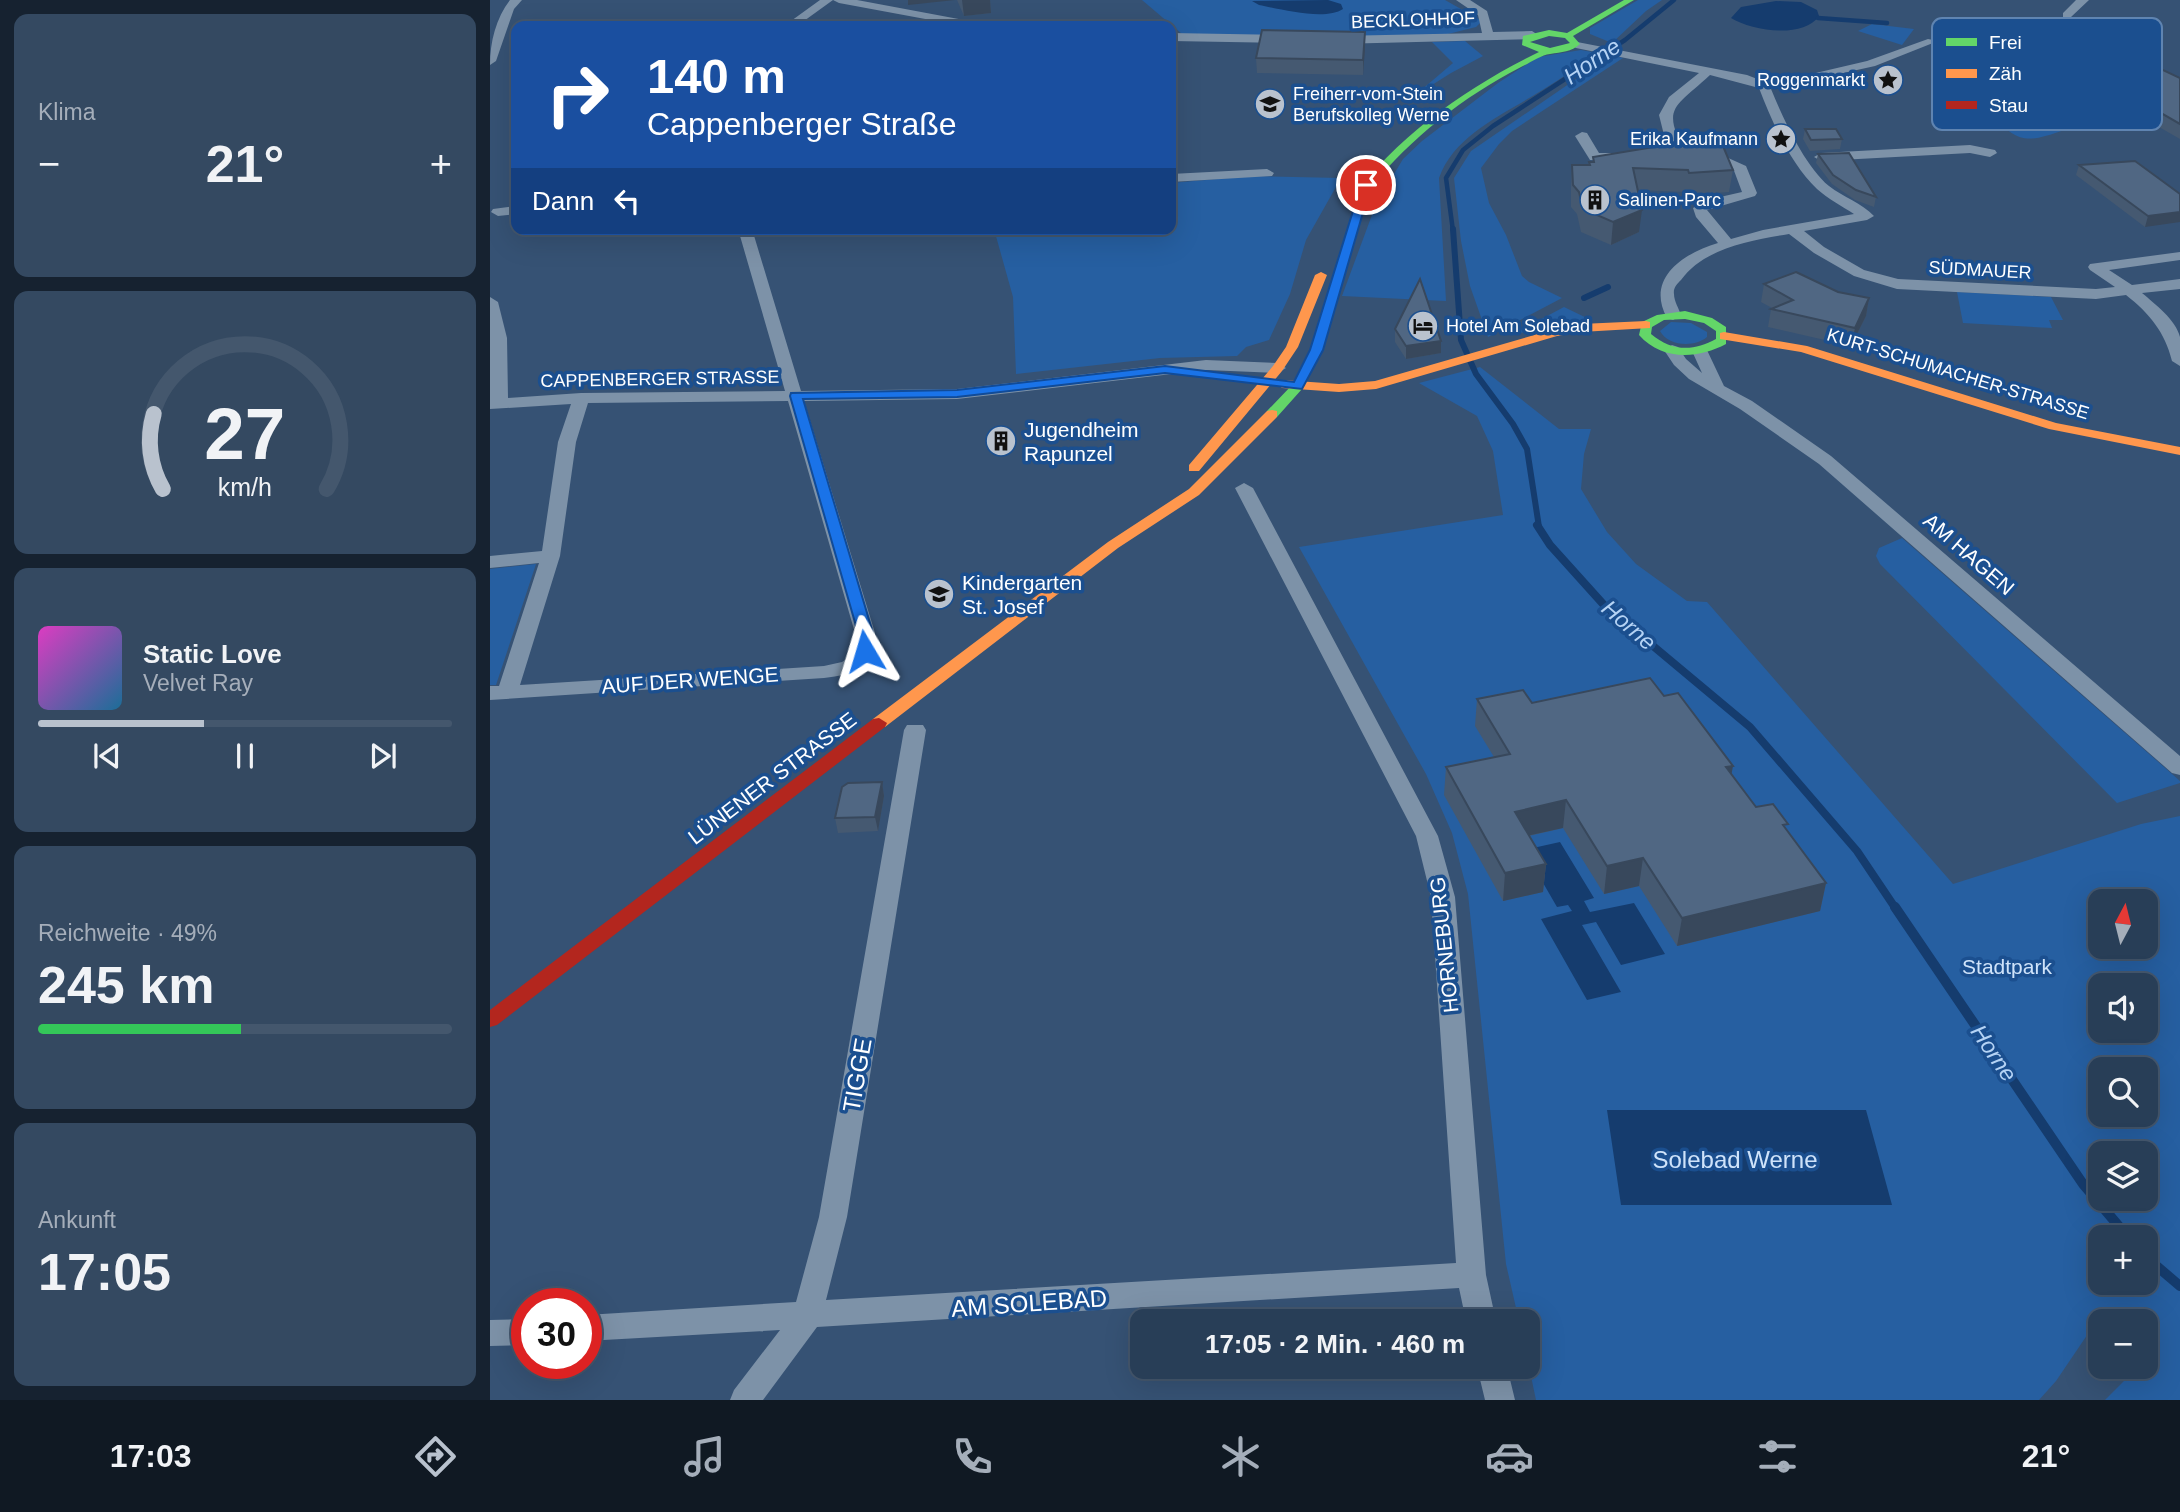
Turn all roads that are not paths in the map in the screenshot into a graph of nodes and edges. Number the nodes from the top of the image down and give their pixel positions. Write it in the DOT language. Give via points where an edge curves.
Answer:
graph roads {
  1 [pos="516,0"];
  2 [pos="827,0"];
  3 [pos="839,0"];
  4 [pos="1462,0"];
  5 [pos="1618,0"];
  6 [pos="1630,0"];
  7 [pos="2082,0"];
  8 [pos="2067,15"];
  9 [pos="797,21"];
  10 [pos="953,21"];
  11 [pos="495,35"];
  12 [pos="1492,35"];
  13 [pos="1176,37"];
  14 [pos="1567,38"];
  15 [pos="1300,39"];
  16 [pos="1326,40"];
  17 [pos="1932,41"];
  18 [pos="1534,43"];
  19 [pos="491,56"];
  20 [pos="1707,71"];
  21 [pos="1765,86"];
  22 [pos="1582,136"];
  23 [pos="1990,153"];
  24 [pos="1632,158"];
  25 [pos="1799,158"];
  26 [pos="1267,173"];
  27 [pos="1176,175"];
  28 [pos="1366,185"];
  29 [pos="511,211"];
  30 [pos="498,212"];
  31 [pos="1792,229"];
  32 [pos="748,235"];
  33 [pos="1727,244"];
  34 [pos="2180,256"];
  35 [pos="2180,284"];
  36 [pos="2132,290"];
  37 [pos="490,302"];
  38 [pos="1673,315"];
  39 [pos="2174,330"];
  40 [pos="1647,332"];
  41 [pos="1724,336"];
  42 [pos="1672,350"];
  43 [pos="1700,351"];
  44 [pos="2180,361"];
  45 [pos="1306,371"];
  46 [pos="1422,371"];
  47 [pos="1273,375"];
  48 [pos="1298,386"];
  49 [pos="1717,388"];
  50 [pos="796,396"];
  51 [pos="581,398"];
  52 [pos="495,403"];
  53 [pos="2180,451"];
  54 [pos="1244,488"];
  55 [pos="1113,545"];
  56 [pos="551,556"];
  57 [pos="490,562"];
  58 [pos="498,693"];
  59 [pos="915,730"];
  60 [pos="2180,768"];
  61 [pos="490,1020"];
  62 [pos="1471,1275"];
  63 [pos="1478,1309"];
  64 [pos="807,1317"];
  65 [pos="602,1327"];
  66 [pos="511,1333"];
  67 [pos="490,1334"];
  68 [pos="1495,1379"];
  69 [pos="745,1400"];
  70 [pos="1500,1400"];
  1 -- 11 [label="street"];
  2 -- 9 [label="street"];
  3 -- 10 [label="street"];
  4 -- 12 [label="street, BECKLOHHOF" via="1483,13"];
  5 -- 14 [label="main road"];
  6 -- 14 [label="main road"];
  7 -- 8 [label="street"];
  11 -- 19 [label="street"];
  12 -- 16 [label="street, BECKLOHHOF"];
  12 -- 18 [label="street, BECKLOHHOF"];
  13 -- 15 [label="street"];
  14 -- 18 [label="main road" via="1565,50"];
  14 -- 20 [label="street"];
  17 -- 21 [label="street" via="1846,70"];
  18 -- 28 [label="main road, LÜNENER STRASSE" via="1515,64 1430,116"];
  20 -- 21 [label="street"];
  20 -- 33 [label="street" via="1670,100 1664,115 1675,158 1739,166 1750,193 1706,203 1699,211"];
  21 -- 25 [label="street"];
  22 -- 24 [label="street" via="1595,157"];
  23 -- 25 [label="street" via="1969,149"];
  25 -- 31 [label="street" via="1825,189 1867,216"];
  26 -- 27 [label="street"];
  28 -- 45 [label="main road, LÜNENER STRASSE" via="1317,350"];
  28 -- 47 [label="main road, LÜNENER STRASSE" via="1347,212 1292,347"];
  29 -- 30 [label="street"];
  31 -- 33 [label="street"];
  31 -- 36 [label="street, SÜDMAUER" via="1848,268 1881,281 2053,293"];
  32 -- 50 [label="street"];
  33 -- 38 [label="street" via="1704,252 1674,276 1666,295"];
  34 -- 36 [label="street" via="2095,267"];
  35 -- 36 [label="street, SÜDMAUER"];
  36 -- 39 [label="street"];
  37 -- 52 [label="street" via="499,338"];
  38 -- 40 [label="main road" via="1652,320"];
  38 -- 41 [label="main road" via="1708,320"];
  39 -- 44 [label="street"];
  40 -- 42 [label="main road"];
  40 -- 46 [label="main road" via="1542,338"];
  41 -- 43 [label="main road" via="1717,345"];
  41 -- 53 [label="main road, KURT-SCHUMACHER-STRASSE" via="1823,352 2027,418 2101,438"];
  42 -- 43 [label="main road"];
  42 -- 49 [label="street, AM HAGEN" via="1695,376"];
  43 -- 49 [label="street"];
  45 -- 46 [label="main road"];
  45 -- 47 [label="main road"];
  45 -- 48 [label="main road, LÜNENER STRASSE"];
  46 -- 48 [label="main road" via="1376,385"];
  47 -- 48 [label="main road"];
  47 -- 50 [label="street, CAPPENBERGER STRASSE" via="1165,369 957,394"];
  47 -- 55 [label="main road, LÜNENER STRASSE" via="1203,458"];
  48 -- 55 [label="main road, LÜNENER STRASSE" via="1194,492"];
  49 -- 60 [label="street, AM HAGEN" via="1825,460"];
  50 -- 51 [label="street, CAPPENBERGER STRASSE"];
  50 -- 58 [label="street, AUF DER WENGE" via="865,633 865,651 858,662 824,672"];
  51 -- 52 [label="street, CAPPENBERGER STRASSE"];
  51 -- 56 [label="street, AUF DER WENGE" via="567,442"];
  54 -- 62 [label="street, HORNEBURG" via="1427,836 1443,897"];
  55 -- 61 [label="main road, LÜNENER STRASSE"];
  56 -- 57 [label="street"];
  56 -- 58 [label="street, AUF DER WENGE"];
  59 -- 64 [label="street, TIGGE" via="833,1217"];
  62 -- 63 [label="street, HORNEBURG"];
  62 -- 64 [label="street, AM SOLEBAD"];
  64 -- 65 [label="street, AM SOLEBAD"];
  64 -- 69 [label="street, TIGGE"];
  66 -- 67 [label="street"];
  68 -- 70 [label="street"];
}
